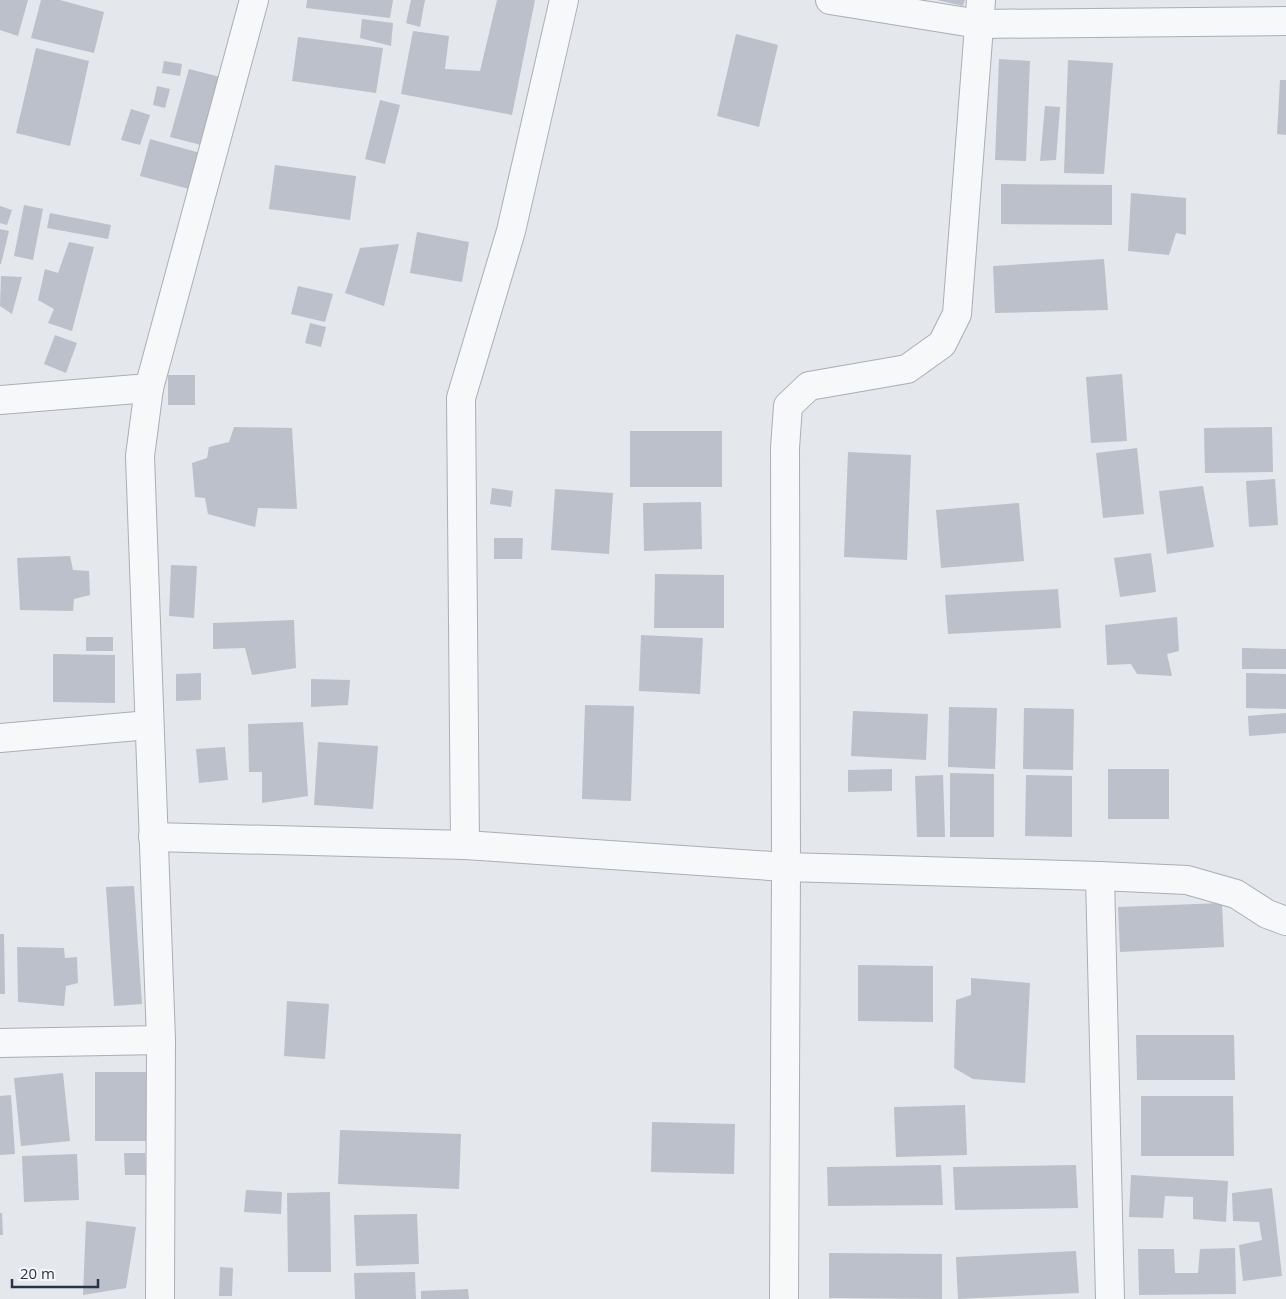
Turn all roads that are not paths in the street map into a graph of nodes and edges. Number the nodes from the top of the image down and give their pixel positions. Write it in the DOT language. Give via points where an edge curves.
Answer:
graph roads {
  1 [pos="254,0"];
  2 [pos="564,0"];
  3 [pos="830,0"];
  4 [pos="980,12"];
  5 [pos="1286,21"];
  6 [pos="149,388"];
  7 [pos="0,400"];
  8 [pos="149,726"];
  9 [pos="0,738"];
  10 [pos="153,837"];
  11 [pos="465,845"];
  12 [pos="786,867"];
  13 [pos="1100,876"];
  14 [pos="1286,921"];
  15 [pos="161,1040"];
  16 [pos="0,1043"];
  17 [pos="160,1299"];
  18 [pos="784,1299"];
  19 [pos="1110,1299"];
  1 -- 6 [label="street"];
  2 -- 11 [label="street" via="511,231 461,398"];
  3 -- 4 [label="street"];
  4 -- 5 [label="street"];
  4 -- 12 [label="street" via="957,314 942,344 907,369 809,386 788,406 785,448"];
  6 -- 7 [label="street"];
  6 -- 8 [label="street" via="140,456"];
  8 -- 9 [label="street"];
  8 -- 10 [label="street"];
  10 -- 11 [label="street"];
  10 -- 15 [label="street"];
  11 -- 12 [label="street"];
  12 -- 13 [label="street"];
  12 -- 18 [label="street"];
  13 -- 14 [label="street" via="1187,880 1236,894"];
  13 -- 19 [label="street"];
  15 -- 16 [label="street"];
  15 -- 17 [label="street"];
}
